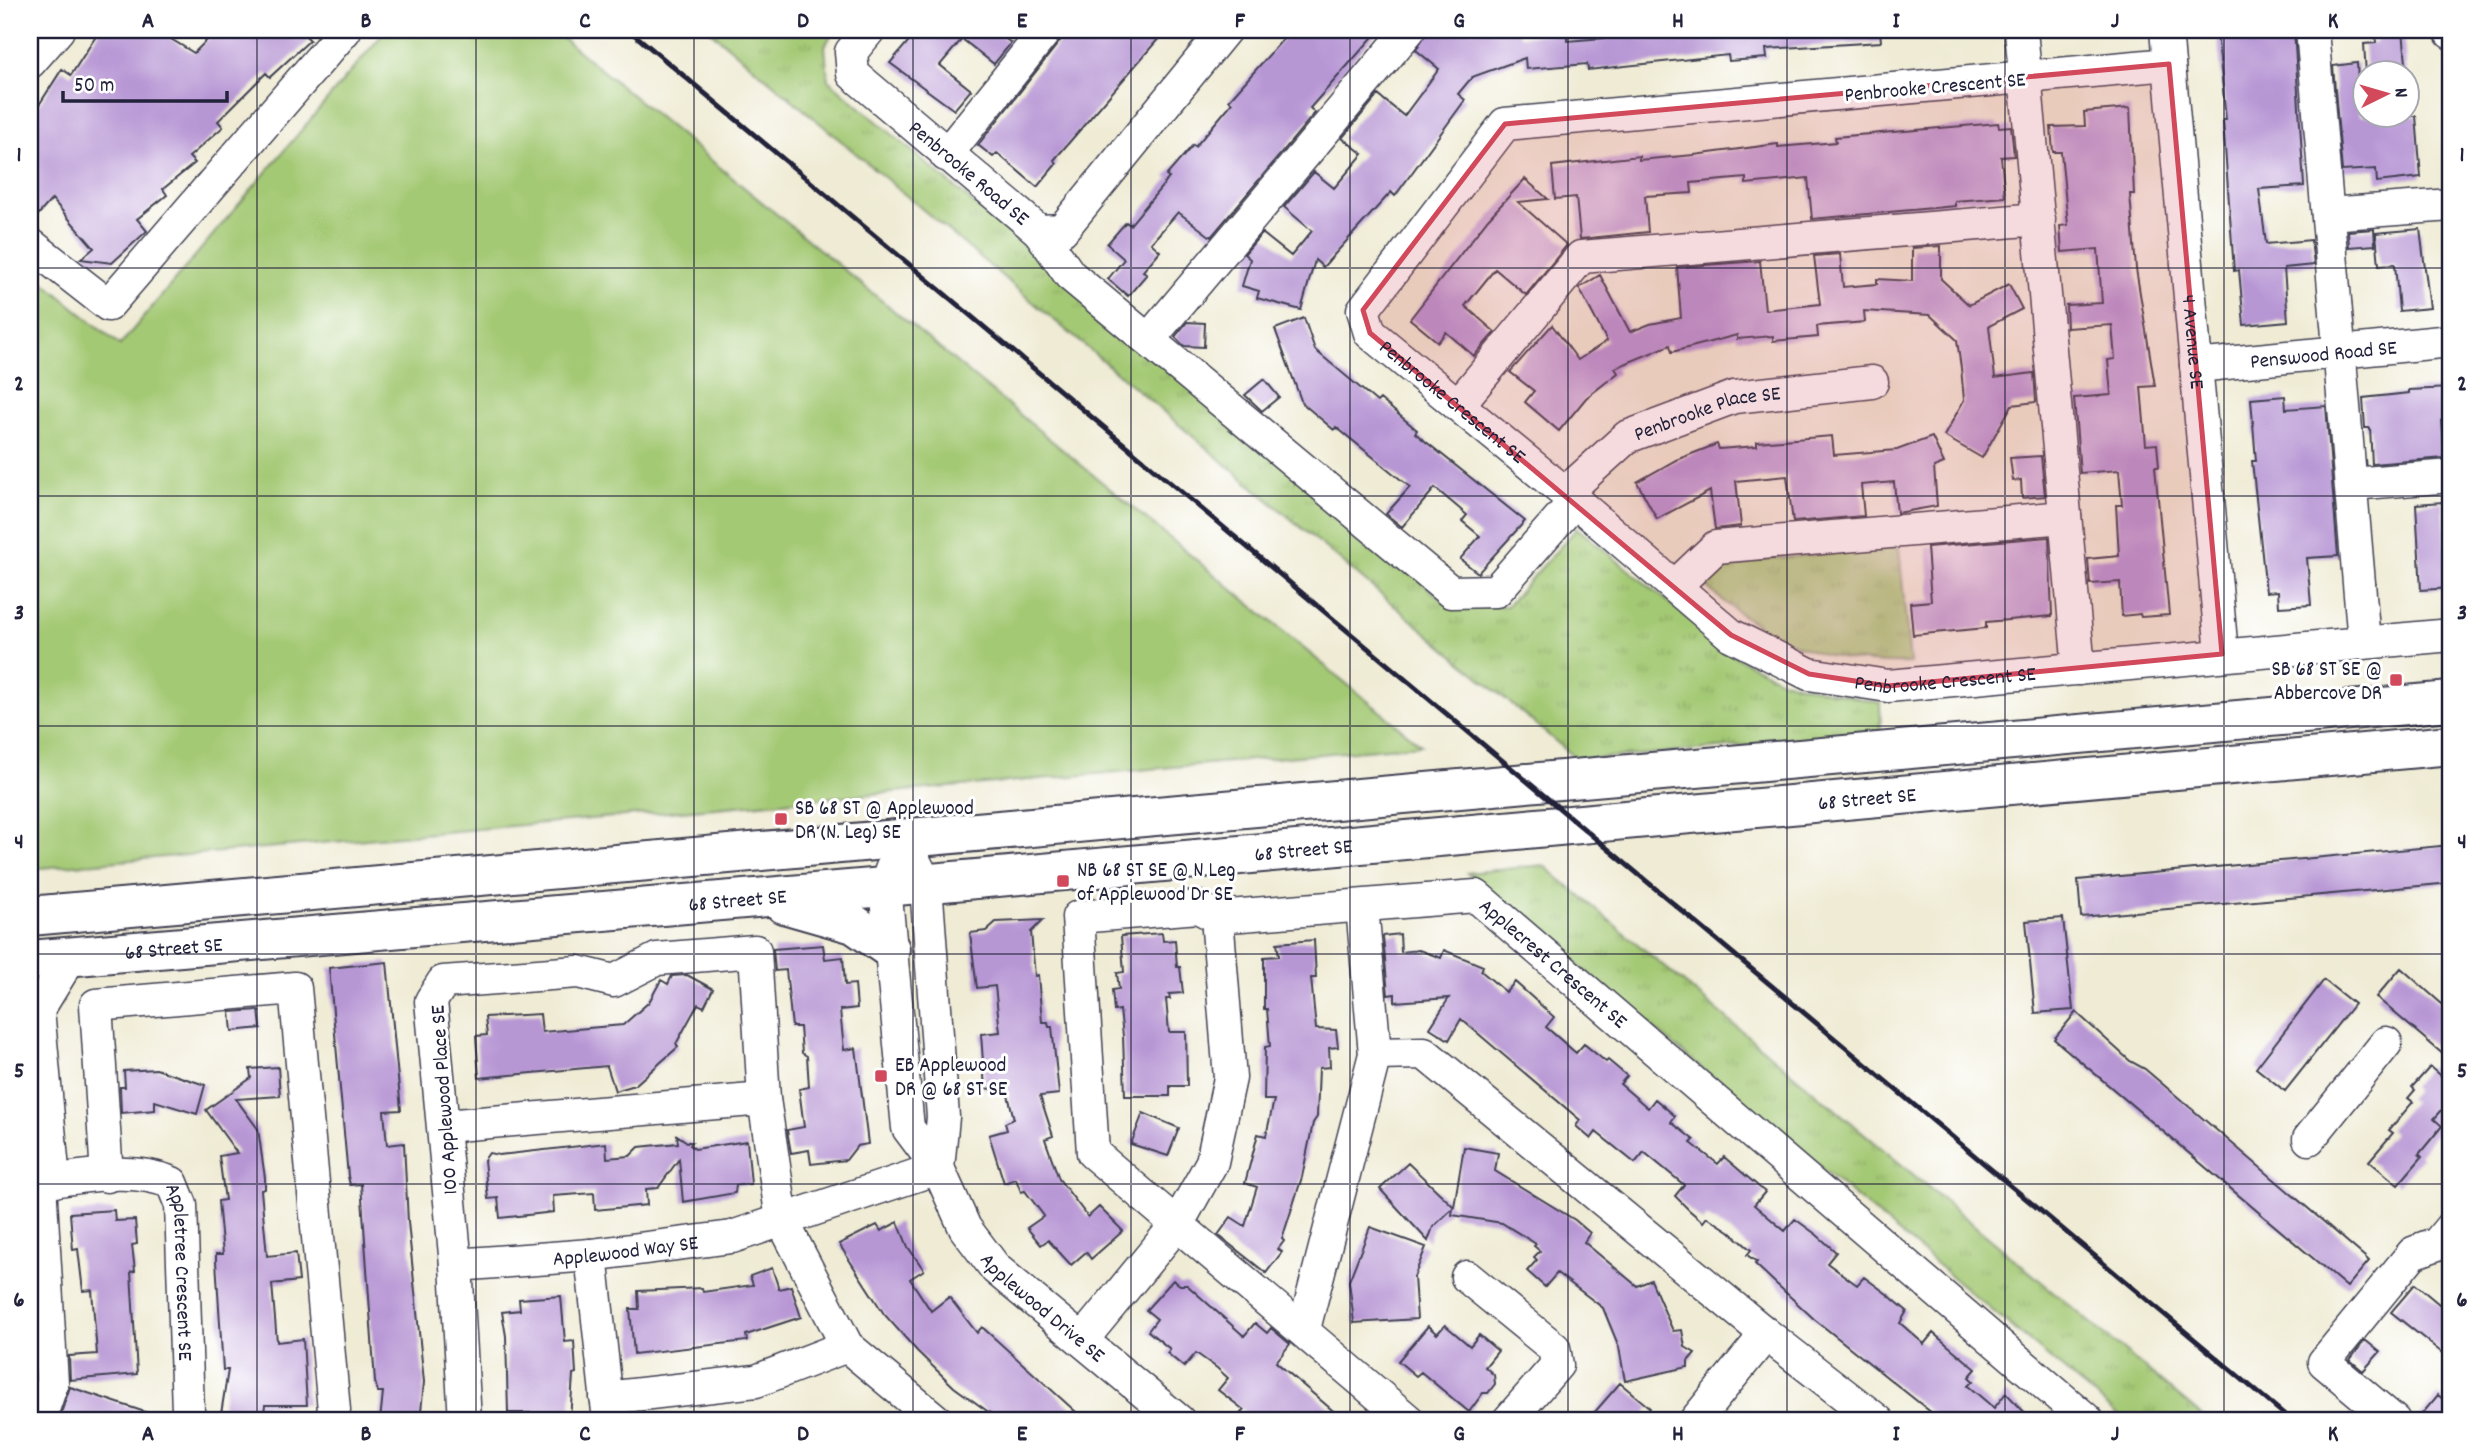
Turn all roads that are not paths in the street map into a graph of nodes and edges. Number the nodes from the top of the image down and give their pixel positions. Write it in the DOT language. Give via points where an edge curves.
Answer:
graph roads {
  1 [pos="58,30"];
  2 [pos="345,30"];
  3 [pos="869,30"];
  4 [pos="1046,30"];
  5 [pos="1225,30"];
  6 [pos="1409,30"];
  7 [pos="2021,30"];
  8 [pos="2166,30"];
  9 [pos="2312,30"];
  10 [pos="30,62"];
  11 [pos="2169,64"];
  12 [pos="2026,79"];
  13 [pos="946,155"];
  14 [pos="2451,205"];
  15 [pos="2328,214"];
  16 [pos="2039,219"];
  17 [pos="1039,231"];
  18 [pos="30,244"];
  19 [pos="1149,339"];
  20 [pos="2451,341"];
  21 [pos="2339,353"];
  22 [pos="2196,366"];
  23 [pos="1872,382"];
  24 [pos="1458,405"];
  25 [pos="2451,476"];
  26 [pos="2351,484"];
  27 [pos="1570,497"];
  28 [pos="2065,517"];
  29 [pos="1675,586"];
  30 [pos="2451,635"];
  31 [pos="2364,642"];
  32 [pos="2222,654"];
  33 [pos="2079,669"];
  34 [pos="2451,701"];
  35 [pos="2451,745"];
  36 [pos="2399,749"];
  37 [pos="2451,770"];
  38 [pos="903,837"];
  39 [pos="926,884"];
  40 [pos="885,887"];
  41 [pos="759,897"];
  42 [pos="1362,906"];
  43 [pos="30,916"];
  44 [pos="1217,918"];
  45 [pos="890,949"];
  46 [pos="71,956"];
  47 [pos="30,960"];
  48 [pos="34,1011"];
  49 [pos="2386,1043"];
  50 [pos="1375,1054"];
  51 [pos="36,1058"];
  52 [pos="764,1099"];
  53 [pos="444,1126"];
  54 [pos="2309,1139"];
  55 [pos="938,1168"];
  56 [pos="107,1176"];
  57 [pos="41,1183"];
  58 [pos="782,1220"];
  59 [pos="1178,1223"];
  60 [pos="2446,1242"];
  61 [pos="591,1255"];
  62 [pos="456,1265"];
  63 [pos="1466,1278"];
  64 [pos="1304,1329"];
  65 [pos="1766,1334"];
  66 [pos="1082,1340"];
  67 [pos="848,1346"];
  68 [pos="608,1410"];
  69 [pos="39,1421"];
  70 [pos="185,1421"];
  71 [pos="330,1421"];
  72 [pos="465,1421"];
  73 [pos="937,1421"];
  74 [pos="1179,1421"];
  75 [pos="1409,1421"];
  76 [pos="1508,1421"];
  77 [pos="1695,1421"];
  78 [pos="1878,1421"];
  79 [pos="2088,1421"];
  80 [pos="2393,1421"];
  1 -- 10 [label="street"];
  2 -- 18 [label="street" via="108,305"];
  3 -- 13 [label="street, Penbrooke Road SE" via="851,52 853,74"];
  4 -- 13 [label="street"];
  5 -- 17 [label="street, Penbrooke Road SE" via="1062,230"];
  6 -- 19 [label="street"];
  7 -- 12 [label="street"];
  8 -- 11 [label="street, 4 Avenue SE"];
  9 -- 15 [label="street"];
  11 -- 12 [label="street, Penbrooke Crescent SE"];
  11 -- 22 [label="street, 4 Avenue SE"];
  12 -- 16 [label="street"];
  12 -- 24 [label="street, Penbrooke Crescent SE" via="1506,124 1363,310 1370,333"];
  13 -- 17 [label="street, Penbrooke Road SE"];
  14 -- 15 [label="street"];
  15 -- 21 [label="street"];
  16 -- 24 [label="street" via="1581,257"];
  16 -- 28 [label="street"];
  17 -- 19 [label="street, Penbrooke Place SE" via="1070,275"];
  19 -- 27 [label="street, Penbrooke Place SE" via="1451,592 1496,591"];
  20 -- 21 [label="street, Penswood Road SE"];
  21 -- 22 [label="street, Penswood Road SE"];
  21 -- 26 [label="street"];
  22 -- 32 [label="street, 4 Avenue SE"];
  23 -- 27 [label="street, Penbrooke Place SE" via="1734,397 1626,437"];
  24 -- 27 [label="street, Penbrooke Crescent SE"];
  25 -- 26 [label="street"];
  26 -- 31 [label="street"];
  27 -- 29 [label="street, Penbrooke Crescent SE"];
  28 -- 29 [label="street" via="1716,547"];
  28 -- 33 [label="street"];
  29 -- 33 [label="street, Penbrooke Crescent SE" via="1731,635 1809,674 1888,686"];
  30 -- 31 [label="street"];
  31 -- 32 [label="street"];
  32 -- 33 [label="street, Penbrooke Crescent SE"];
  34 -- 38 [label="main road, 68 Street SE"];
  35 -- 36 [label="main road, 68 Street SE"];
  36 -- 37 [label="main road"];
  36 -- 39 [label="main road, 68 Street SE"];
  38 -- 39 [label="street, Applewood Drive SE"];
  38 -- 40 [label="street, Applewood Drive SE"];
  38 -- 43 [label="main road, 68 Street SE"];
  39 -- 40 [label="main road, 68 Street SE"];
  39 -- 55 [label="street, Applewood Drive SE" via="943,1116"];
  40 -- 41 [label="main road, 68 Street SE"];
  40 -- 45 [label="street, Applewood Drive SE"];
  41 -- 45 [label="main road" via="854,924"];
  41 -- 46 [label="main road, 68 Street SE"];
  42 -- 44 [label="street, Applecrest Crescent SE"];
  42 -- 50 [label="street"];
  42 -- 79 [label="street, Applecrest Crescent SE" via="1476,896"];
  44 -- 59 [label="street" via="1230,1078 1212,1161"];
  44 -- 59 [label="street" via="1198,907 1078,917 1093,1153"];
  45 -- 55 [label="street, Applewood Drive SE" via="908,1128"];
  46 -- 47 [label="main road, 68 Street SE"];
  46 -- 48 [label="street"];
  48 -- 51 [label="street"];
  49 -- 54 [label="street"];
  50 -- 64 [label="street"];
  50 -- 65 [label="street" via="1424,1053"];
  51 -- 57 [label="street"];
  52 -- 53 [label="street"];
  52 -- 53 [label="street, 100 Applewood Place SE" via="755,951 657,959 614,981 578,972 443,982 431,1001"];
  52 -- 58 [label="street"];
  53 -- 62 [label="street, 100 Applewood Place SE"];
  55 -- 58 [label="street, Applewood Way SE"];
  55 -- 66 [label="street, Applewood Drive SE" via="965,1228 996,1269"];
  56 -- 57 [label="street, Appletree Crescent SE"];
  56 -- 70 [label="street, Appletree Crescent SE" via="155,1175 172,1183 181,1205"];
  56 -- 71 [label="street" via="96,1005 295,988 334,1410"];
  57 -- 69 [label="street" via="52,1383"];
  58 -- 61 [label="street, Applewood Way SE" via="732,1237"];
  58 -- 67 [label="street"];
  59 -- 64 [label="street"];
  59 -- 66 [label="street"];
  60 -- 80 [label="street" via="2413,1253 2324,1362"];
  61 -- 62 [label="street, Applewood Way SE"];
  61 -- 68 [label="street"];
  62 -- 72 [label="street"];
  63 -- 76 [label="street" via="1554,1349 1556,1365"];
  64 -- 75 [label="street"];
  65 -- 77 [label="street"];
  65 -- 78 [label="street"];
  66 -- 74 [label="street, Applewood Drive SE"];
  67 -- 68 [label="street" via="756,1381"];
  67 -- 73 [label="street"];
}
